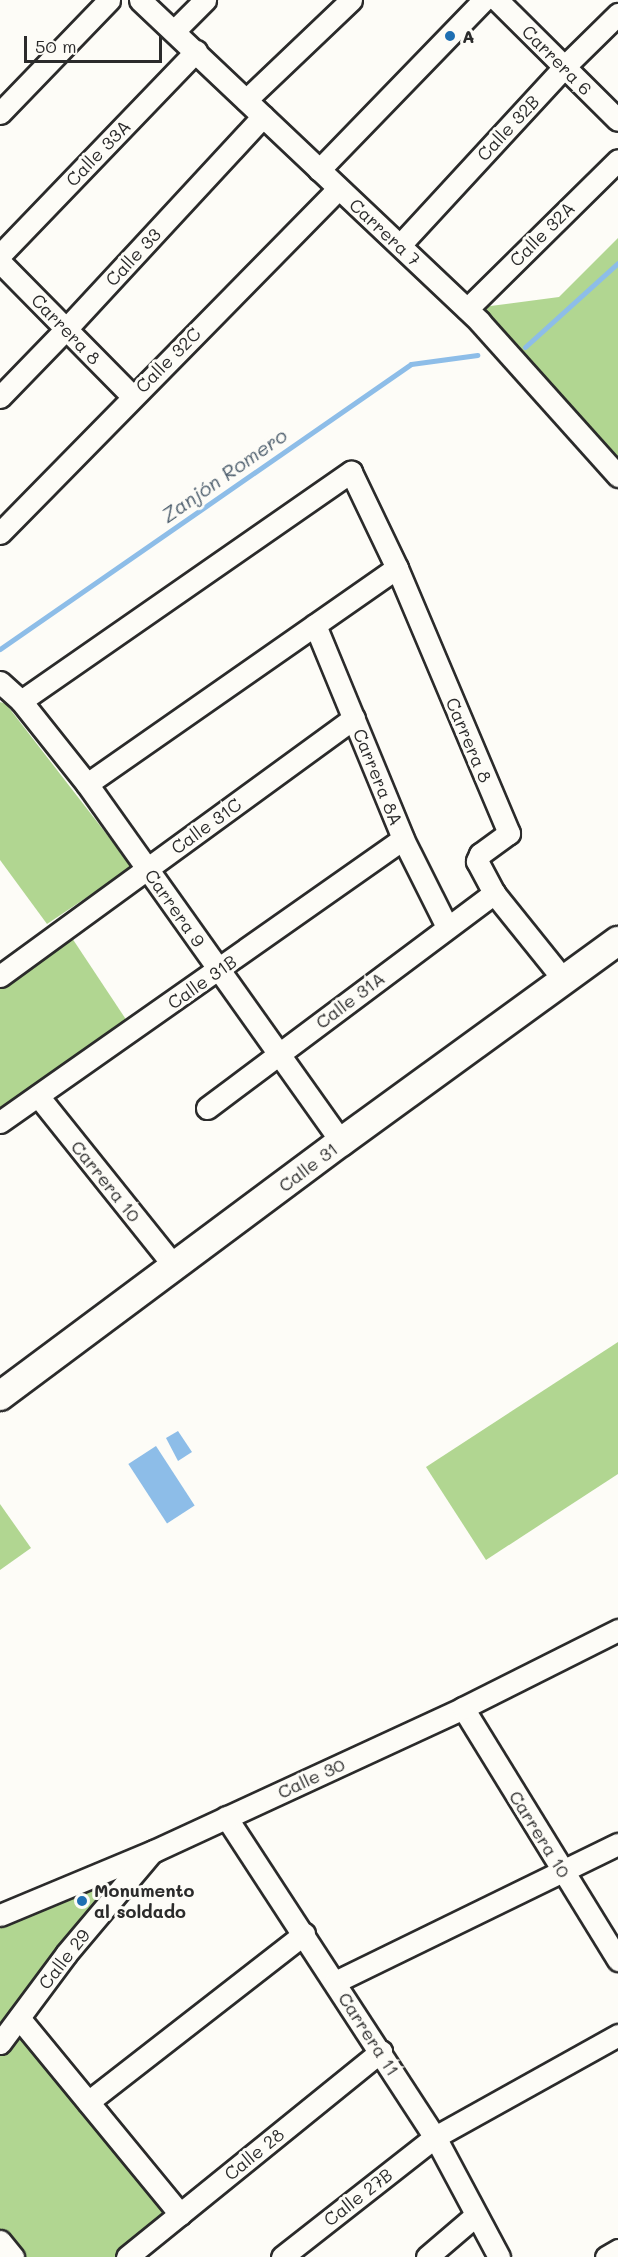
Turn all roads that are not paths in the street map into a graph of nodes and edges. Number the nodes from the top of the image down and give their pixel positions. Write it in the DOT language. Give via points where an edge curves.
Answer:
graph roads {
  1 [pos="109,0"];
  2 [pos="140,0"];
  3 [pos="205,0"];
  4 [pos="351,0"];
  5 [pos="484,0"];
  6 [pos="497,0"];
  7 [pos="618,14"];
  8 [pos="174,31"];
  9 [pos="196,51"];
  10 [pos="564,67"];
  11 [pos="246,100"];
  12 [pos="0,112"];
  13 [pos="263,116"];
  14 [pos="618,120"];
  15 [pos="618,160"];
  16 [pos="319,170"];
  17 [pos="338,189"];
  18 [pos="400,245"];
  19 [pos="0,255"];
  20 [pos="0,262"];
  21 [pos="467,309"];
  22 [pos="66,329"];
  23 [pos="132,396"];
  24 [pos="0,397"];
  25 [pos="618,476"];
  26 [pos="0,533"];
  27 [pos="397,568"];
  28 [pos="315,625"];
  29 [pos="0,682"];
  30 [pos="21,701"];
  31 [pos="354,718"];
  32 [pos="87,784"];
  33 [pos="403,839"];
  34 [pos="147,869"];
  35 [pos="494,893"];
  36 [pos="447,927"];
  37 [pos="618,941"];
  38 [pos="219,970"];
  39 [pos="0,976"];
  40 [pos="564,980"];
  41 [pos="279,1054"];
  42 [pos="38,1096"];
  43 [pos="207,1108"];
  44 [pos="0,1122"];
  45 [pos="341,1142"];
  46 [pos="174,1266"];
  47 [pos="0,1396"];
  48 [pos="618,1630"];
  49 [pos="463,1708"];
  50 [pos="226,1817"];
  51 [pos="618,1844"];
  52 [pos="154,1851"];
  53 [pos="562,1870"];
  54 [pos="0,1915"];
  55 [pos="304,1934"];
  56 [pos="618,1960"];
  57 [pos="335,1982"];
  58 [pos="19,2018"];
  59 [pos="618,2035"];
  60 [pos="0,2043"];
  61 [pos="381,2051"];
  62 [pos="88,2102"];
  63 [pos="435,2137"];
  64 [pos="180,2214"];
  65 [pos="475,2216"];
  66 [pos="0,2241"];
  67 [pos="618,2250"];
  68 [pos="13,2257"];
  69 [pos="127,2257"];
  70 [pos="282,2257"];
  71 [pos="427,2257"];
  72 [pos="499,2257"];
  73 [pos="606,2257"];
  1 -- 12 [label="street"];
  2 -- 8 [label="street, Carrera 7"];
  3 -- 8 [label="street"];
  4 -- 11 [label="street"];
  5 -- 16 [label="street"];
  6 -- 10 [label="street, Carrera 6"];
  7 -- 10 [label="street, Calle 32B"];
  8 -- 9 [label="street, Carrera 7"];
  9 -- 11 [label="street, Carrera 7"];
  9 -- 19 [label="street, Calle 33A"];
  10 -- 14 [label="street, Carrera 6"];
  10 -- 18 [label="street, Calle 32B"];
  11 -- 13 [label="street, Carrera 7"];
  13 -- 16 [label="street, Carrera 7"];
  13 -- 22 [label="street, Calle 33"];
  15 -- 21 [label="street, Calle 32A"];
  16 -- 17 [label="street, Carrera 7"];
  17 -- 18 [label="street, Carrera 7"];
  17 -- 23 [label="street, Calle 32C"];
  18 -- 21 [label="street, Carrera 7"];
  20 -- 22 [label="street, Carrera 8"];
  21 -- 25 [label="street, Carrera 7"];
  22 -- 23 [label="street, Carrera 8"];
  22 -- 24 [label="street, Calle 33"];
  23 -- 26 [label="street, Calle 32C"];
  27 -- 28 [label="street"];
  27 -- 30 [label="street, Carrera 8" via="351,472"];
  27 -- 35 [label="street, Carrera 8" via="509,833 477,858"];
  28 -- 31 [label="street, Carrera 8A"];
  28 -- 32 [label="street"];
  29 -- 30 [label="street, Carrera 9"];
  30 -- 32 [label="street, Carrera 9"];
  31 -- 33 [label="street, Carrera 8A"];
  31 -- 34 [label="street, Calle 31C"];
  32 -- 34 [label="street, Carrera 9"];
  33 -- 36 [label="street, Carrera 8A"];
  33 -- 38 [label="street, Calle 31B"];
  34 -- 38 [label="street, Carrera 9"];
  34 -- 39 [label="street, Calle 31C"];
  35 -- 36 [label="street, Calle 31A"];
  35 -- 40 [label="street, Carrera 8"];
  36 -- 41 [label="street, Calle 31A"];
  37 -- 40 [label="main road, Calle 31"];
  38 -- 41 [label="street, Carrera 9"];
  38 -- 42 [label="street, Calle 31B"];
  40 -- 45 [label="main road, Calle 31"];
  41 -- 43 [label="street, Calle 31A"];
  41 -- 45 [label="street, Carrera 9"];
  42 -- 44 [label="street, Calle 31B"];
  42 -- 46 [label="street, Carrera 10"];
  45 -- 46 [label="main road, Calle 31"];
  46 -- 47 [label="main road, Calle 31"];
  48 -- 49 [label="street, Calle 30"];
  49 -- 50 [label="street, Calle 30"];
  49 -- 53 [label="street, Carrera 10"];
  50 -- 52 [label="street, Calle 30"];
  50 -- 55 [label="street, Carrera 11"];
  51 -- 53 [label="street"];
  52 -- 54 [label="street, Calle 30"];
  52 -- 58 [label="street, Calle 29" via="66,1954"];
  53 -- 56 [label="street, Carrera 10"];
  53 -- 57 [label="street"];
  55 -- 57 [label="street, Carrera 11"];
  55 -- 62 [label="street"];
  57 -- 61 [label="street, Carrera 11"];
  58 -- 60 [label="street, Calle 29"];
  58 -- 62 [label="street"];
  59 -- 63 [label="street"];
  61 -- 63 [label="street, Carrera 11"];
  61 -- 64 [label="street, Calle 28"];
  62 -- 64 [label="street"];
  63 -- 65 [label="street, Carrera 11"];
  63 -- 70 [label="street, Calle 27B"];
  64 -- 69 [label="street, Calle 28"];
  65 -- 71 [label="street"];
  65 -- 72 [label="street, Carrera 11"];
  66 -- 68 [label="street"];
  67 -- 73 [label="street"];
}
